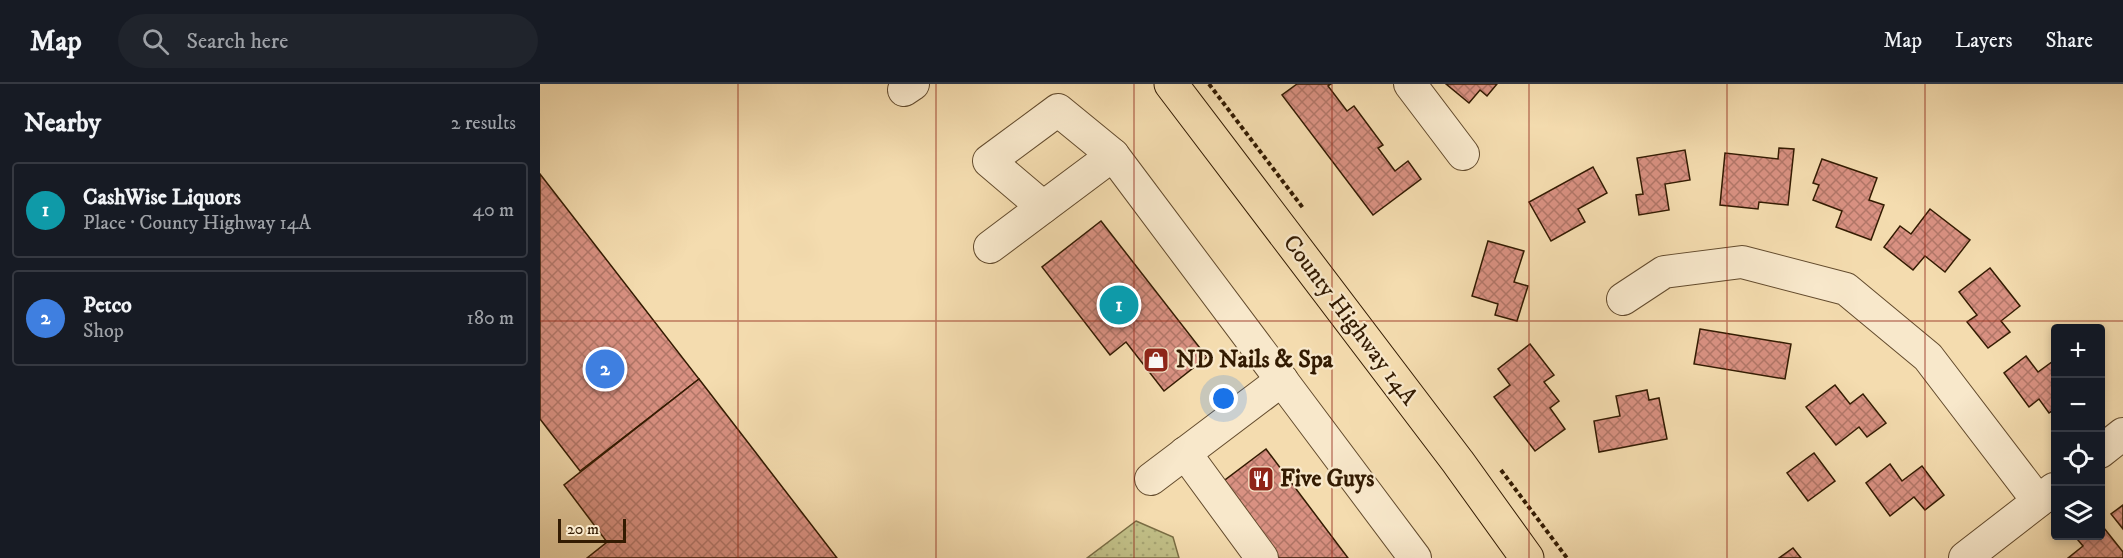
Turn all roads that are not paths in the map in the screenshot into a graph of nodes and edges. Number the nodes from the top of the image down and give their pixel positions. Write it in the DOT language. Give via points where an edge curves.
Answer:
graph roads {
  1 [pos="1171,84"];
  2 [pos="1410,84"];
  3 [pos="1463,154"];
  4 [pos="1113,155"];
  5 [pos="1043,207"];
  6 [pos="990,247"];
  7 [pos="1623,299"];
  8 [pos="1282,380"];
  9 [pos="2123,434"];
  10 [pos="2105,448"];
  11 [pos="1185,453"];
  12 [pos="1151,479"];
  13 [pos="2047,494"];
  14 [pos="1262,558"];
  15 [pos="1415,558"];
  16 [pos="1527,558"];
  17 [pos="1965,558"];
  1 -- 16 [label="main road, County Highway 14A"];
  2 -- 3 [label="street"];
  4 -- 5 [label="street"];
  4 -- 5 [label="street" via="1058,110 989,161"];
  4 -- 8 [label="street"];
  5 -- 6 [label="street"];
  7 -- 13 [label="street" via="1664,272 1742,262 1846,289 1928,357"];
  8 -- 11 [label="street"];
  8 -- 15 [label="street"];
  9 -- 10 [label="street"];
  11 -- 12 [label="street"];
  11 -- 14 [label="street"];
  13 -- 17 [label="street"];
}
